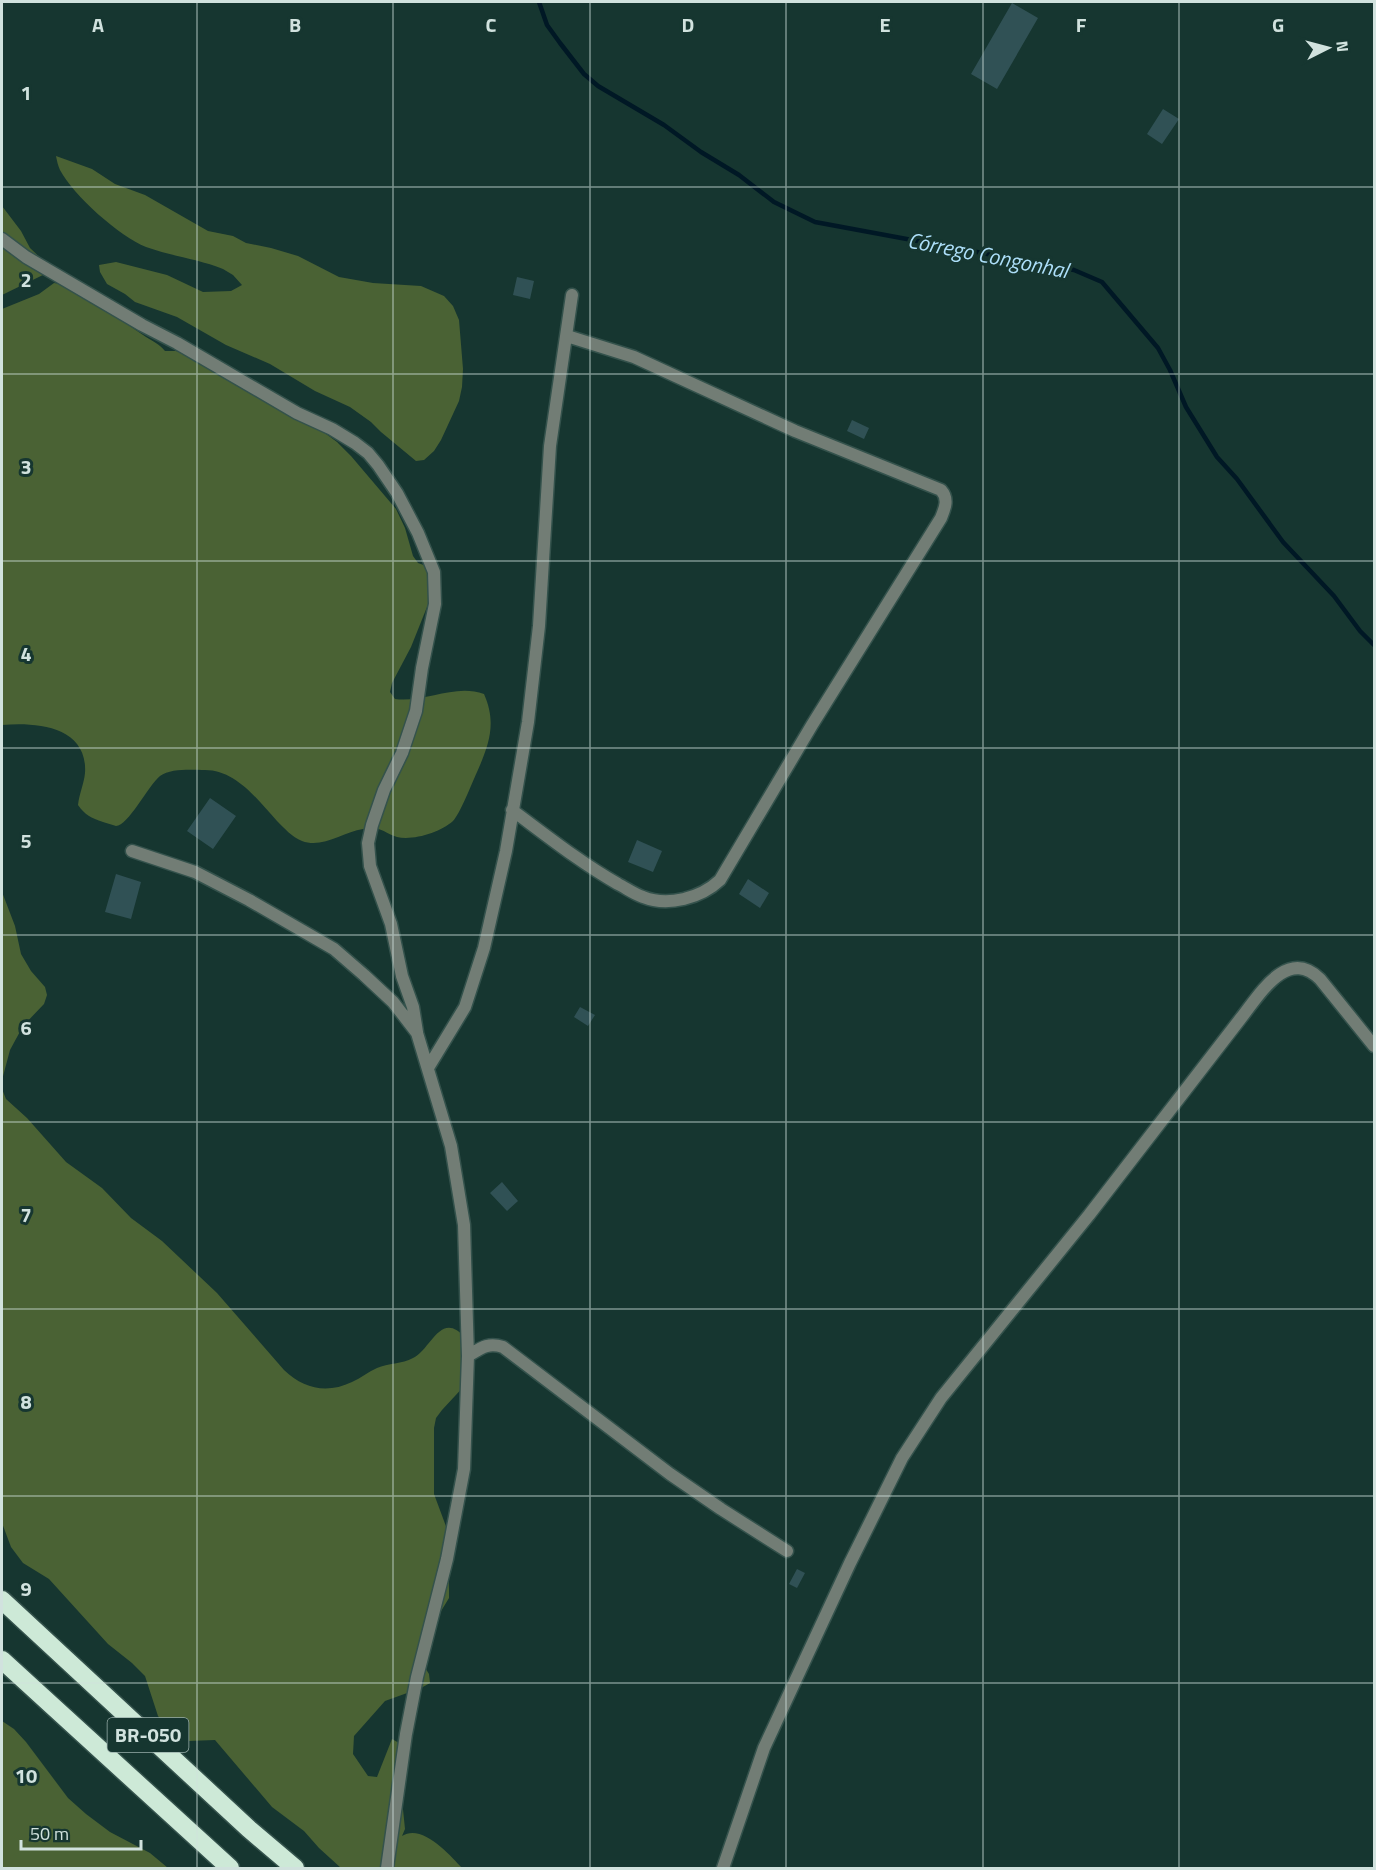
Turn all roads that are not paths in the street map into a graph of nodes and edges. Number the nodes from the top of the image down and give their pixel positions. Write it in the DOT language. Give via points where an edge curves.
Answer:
graph roads {
  1 [pos="2,239"];
  2 [pos="572,295"];
  3 [pos="567,336"];
  4 [pos="512,810"];
  5 [pos="132,852"];
  6 [pos="417,1033"];
  7 [pos="1374,1046"];
  8 [pos="428,1068"];
  9 [pos="468,1356"];
  10 [pos="787,1551"];
  11 [pos="2,1600"];
  12 [pos="2,1660"];
  13 [pos="230,1869"];
  14 [pos="295,1869"];
  15 [pos="387,1869"];
  16 [pos="723,1869"];
  1 -- 6 [label="street" via="142,325 355,443 378,465 418,533 434,572 435,604 416,711 381,798 368,843 370,866 391,924"];
  2 -- 3 [label="street"];
  3 -- 4 [label="street" via="550,447 538,636"];
  3 -- 4 [label="street" via="634,357 795,431 941,490 946,507 720,880 710,889 700,895 668,900 642,897 580,860"];
  4 -- 8 [label="street" via="488,934 471,990 458,1021"];
  5 -- 6 [label="street" via="195,872 334,949 393,1002"];
  6 -- 8 [label="street"];
  7 -- 16 [label="street" via="1320,979 1303,968 1283,971 1241,1018 941,1398 902,1458 764,1748"];
  8 -- 9 [label="street" via="451,1146 464,1225"];
  9 -- 10 [label="street" via="487,1344 503,1347 669,1474"];
  9 -- 15 [label="street" via="464,1469 406,1734"];
  11 -- 14 [label="highway, BR-050"];
  12 -- 13 [label="highway, BR-050"];
}
